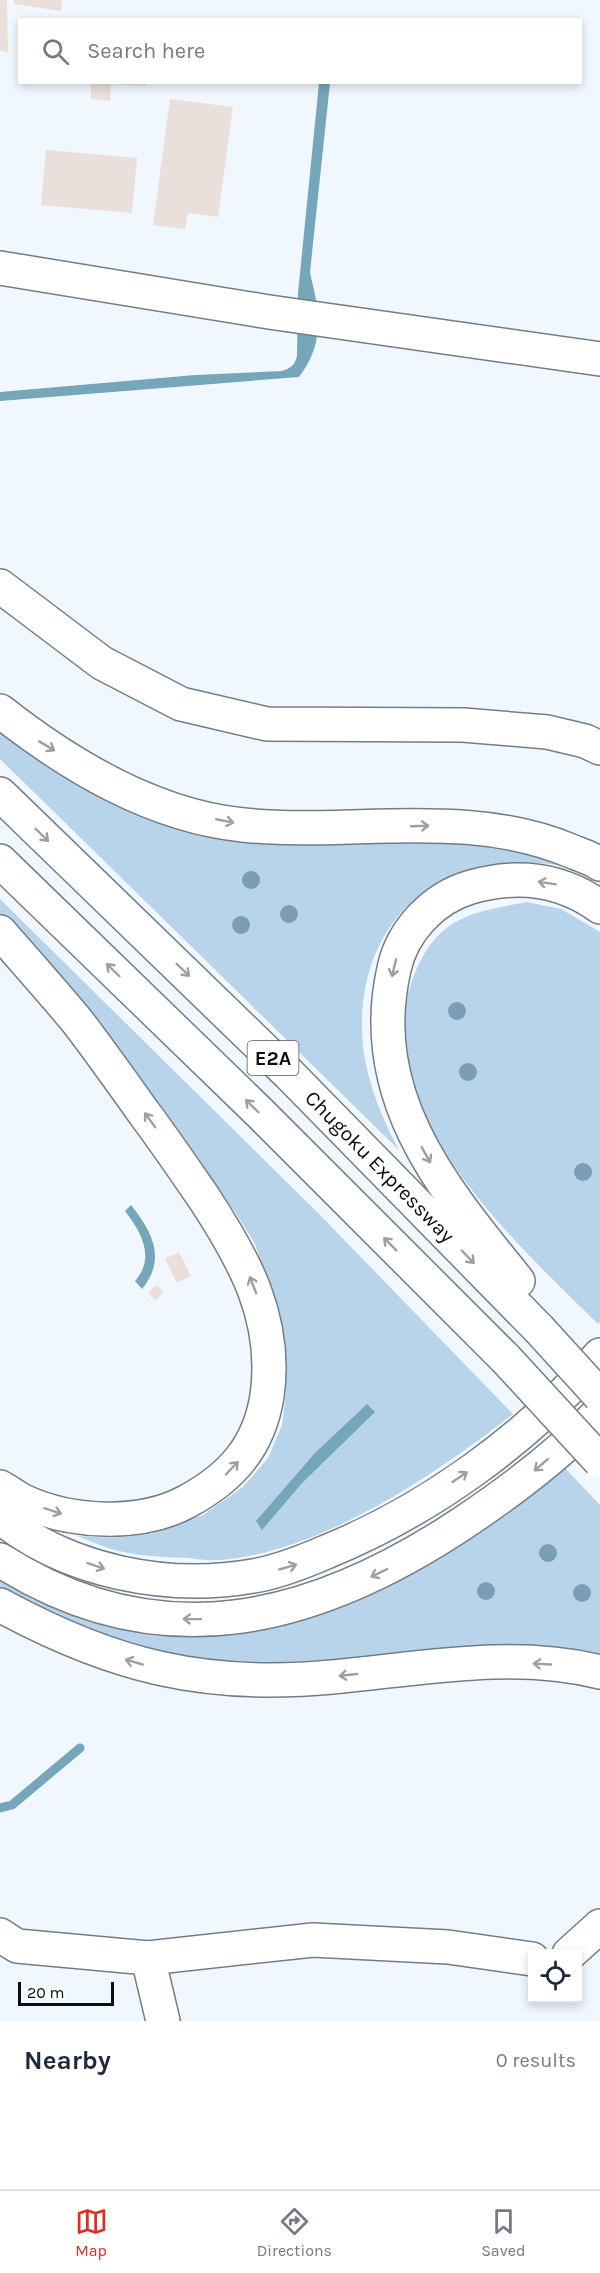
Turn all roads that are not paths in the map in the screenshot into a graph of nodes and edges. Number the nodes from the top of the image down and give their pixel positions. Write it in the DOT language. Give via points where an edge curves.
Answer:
graph roads {
  1 [pos="0,268"];
  2 [pos="600,359"];
  3 [pos="0,586"];
  4 [pos="0,711"];
  5 [pos="600,748"];
  6 [pos="0,794"];
  7 [pos="0,861"];
  8 [pos="600,864"];
  9 [pos="600,907"];
  10 [pos="0,932"];
  11 [pos="544,1324"];
  12 [pos="600,1355"];
  13 [pos="600,1373"];
  14 [pos="600,1396"];
  15 [pos="600,1412"];
  16 [pos="600,1461"];
  17 [pos="0,1487"];
  18 [pos="2,1517"];
  19 [pos="0,1560"];
  20 [pos="0,1605"];
  21 [pos="600,1672"];
  22 [pos="600,1926"];
  23 [pos="0,1935"];
  24 [pos="574,1949"];
  25 [pos="148,1958"];
  26 [pos="528,1958"];
  27 [pos="163,2021"];
  1 -- 2 [label="main road" via="269,312"];
  3 -- 5 [label="main road" via="102,663 181,704 267,724 463,724 547,732"];
  4 -- 8 [label="main road, one-way" via="91,773 141,798 188,814 242,825 293,828 479,828 518,833"];
  6 -- 11 [label="main road, Chugoku Expressway / E2A, one-way"];
  16 -- 7 [label="main road, E2A, one-way, bridge" via="506,1359"];
  9 -- 11 [label="main road, one-way" via="560,885 525,879 461,890 434,905 413,926 397,953 390,985 390,1059 416,1138 442,1184"];
  17 -- 10 [label="main road, one-way" via="23,1501 67,1515 107,1520 144,1517 178,1506 207,1491 233,1469 253,1443 265,1411 270,1377 269,1340 260,1303 245,1265 223,1227 77,1021"];
  11 -- 13 [label="main road"];
  11 -- 14 [label="main road, Chugoku Expressway / E2A, bridge"];
  18 -- 12 [label="main road, one-way" via="39,1542 115,1572 206,1581 254,1576 354,1541 418,1506 521,1432"];
  15 -- 19 [label="main road, one-way" via="534,1472 405,1560 319,1599 280,1610 200,1619 121,1612 46,1586"];
  21 -- 20 [label="main road, one-way" via="504,1662 331,1677 228,1680 134,1663 35,1624"];
  22 -- 24 [label="main road"];
  23 -- 25 [label="main road" via="17,1946"];
  25 -- 26 [label="main road" via="313,1940 448,1947"];
  25 -- 27 [label="main road"];
}
